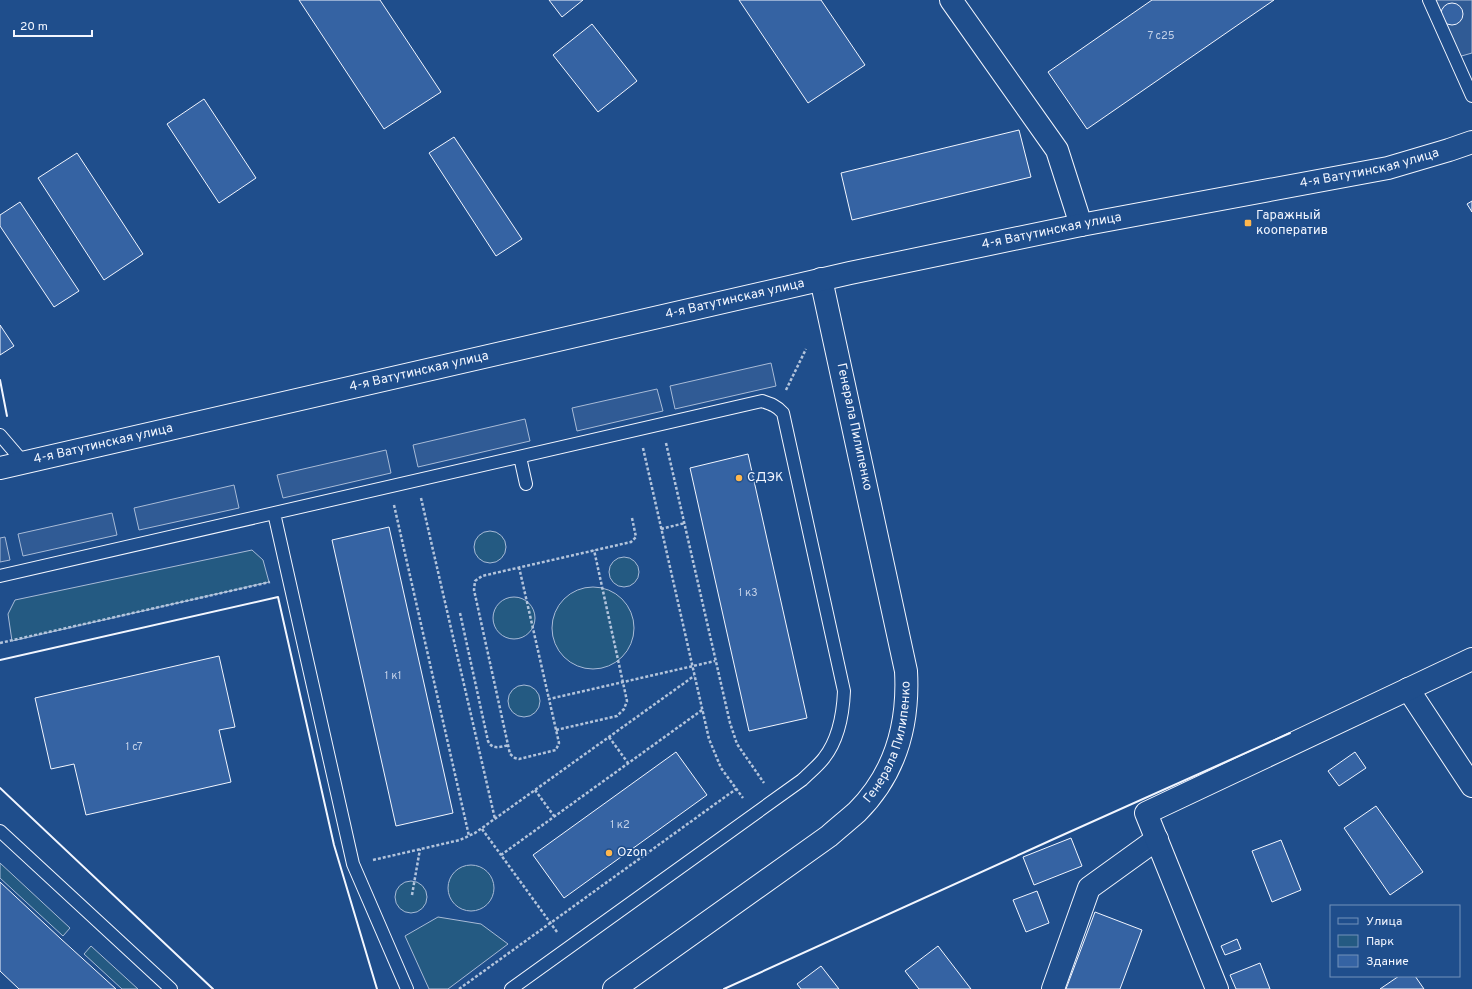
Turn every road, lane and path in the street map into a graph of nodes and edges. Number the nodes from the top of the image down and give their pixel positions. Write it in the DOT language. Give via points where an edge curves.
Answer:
graph roads {
  1 [pos="951,0"];
  2 [pos="1429,0"];
  3 [pos="1472,96"];
  4 [pos="1472,142"];
  5 [pos="1081,225"];
  6 [pos="821,279"];
  7 [pos="806,349"];
  8 [pos="778,407"];
  9 [pos="662,425"];
  10 [pos="639,430"];
  11 [pos="0,435"];
  12 [pos="520,457"];
  13 [pos="24,463"];
  14 [pos="0,468"];
  15 [pos="417,481"];
  16 [pos="526,484"];
  17 [pos="390,487"];
  18 [pos="274,513"];
  19 [pos="632,518"];
  20 [pos="685,523"];
  21 [pos="661,529"];
  22 [pos="594,550"];
  23 [pos="519,567"];
  24 [pos="0,576"];
  25 [pos="288,578"];
  26 [pos="460,613"];
  27 [pos="0,643"];
  28 [pos="1472,659"];
  29 [pos="716,661"];
  30 [pos="692,666"];
  31 [pos="694,676"];
  32 [pos="623,682"];
  33 [pos="1408,689"];
  34 [pos="549,699"];
  35 [pos="702,710"];
  36 [pos="556,730"];
  37 [pos="609,737"];
  38 [pos="508,745"];
  39 [pos="628,763"];
  40 [pos="1472,786"];
  41 [pos="736,789"];
  42 [pos="535,790"];
  43 [pos="776,799"];
  44 [pos="755,815"];
  45 [pos="554,816"];
  46 [pos="495,819"];
  47 [pos="482,829"];
  48 [pos="0,831"];
  49 [pos="469,836"];
  50 [pos="1157,839"];
  51 [pos="420,849"];
  52 [pos="501,855"];
  53 [pos="353,864"];
  54 [pos="412,895"];
  55 [pos="550,923"];
  56 [pos="568,948"];
  57 [pos="171,989"];
  58 [pos="407,989"];
  59 [pos="459,989"];
  60 [pos="512,989"];
  61 [pos="614,989"];
  62 [pos="1053,989"];
  63 [pos="1217,989"];
  1 -- 5 [label="street" via="1057,150"];
  2 -- 3 [label="lane"];
  4 -- 5 [label="street, 4-я Ватутинская улица" via="1388,168"];
  5 -- 6 [label="street, 4-я Ватутинская улица"];
  6 -- 13 [label="street, 4-я Ватутинская улица"];
  6 -- 61 [label="street, Генерала Пилипенко" via="906,671 908,695 901,738 893,761 881,782 858,811 829,836"];
  7 -- 8 [label="path"];
  8 -- 9 [label="lane" via="762,401"];
  8 -- 43 [label="lane" via="783,413 844,691 843,713 837,735 824,758 802,780"];
  9 -- 10 [label="lane"];
  9 -- 20 [label="path"];
  10 -- 12 [label="lane"];
  10 -- 21 [label="path"];
  11 -- 13 [label="lane"];
  12 -- 15 [label="lane"];
  12 -- 16 [label="lane"];
  13 -- 14 [label="street, 4-я Ватутинская улица"];
  15 -- 17 [label="lane"];
  15 -- 46 [label="path"];
  17 -- 18 [label="lane"];
  17 -- 49 [label="path"];
  18 -- 24 [label="lane"];
  18 -- 25 [label="lane"];
  19 -- 22 [label="path" via="636,534 634,540"];
  20 -- 21 [label="path"];
  20 -- 29 [label="path"];
  21 -- 30 [label="path"];
  22 -- 23 [label="path"];
  22 -- 32 [label="path"];
  23 -- 34 [label="path"];
  23 -- 38 [label="path" via="482,576 474,585"];
  25 -- 27 [label="path"];
  25 -- 53 [label="lane"];
  26 -- 38 [label="path" via="488,740 495,748"];
  28 -- 33 [label="street"];
  29 -- 30 [label="path"];
  29 -- 43 [label="path" via="735,739"];
  30 -- 31 [label="path"];
  30 -- 32 [label="path"];
  31 -- 35 [label="path"];
  31 -- 37 [label="path"];
  32 -- 34 [label="path"];
  32 -- 36 [label="path" via="627,701 617,716"];
  33 -- 40 [label="street"];
  33 -- 50 [label="street" via="1146,813"];
  34 -- 36 [label="path"];
  35 -- 39 [label="path"];
  35 -- 41 [label="path" via="708,739 716,760"];
  36 -- 38 [label="path" via="559,743 556,750 519,759 510,754"];
  37 -- 39 [label="path"];
  37 -- 42 [label="path"];
  39 -- 45 [label="path"];
  41 -- 44 [label="path"];
  41 -- 55 [label="path"];
  42 -- 45 [label="path"];
  42 -- 46 [label="path"];
  43 -- 44 [label="lane"];
  44 -- 56 [label="lane"];
  45 -- 52 [label="path"];
  46 -- 47 [label="path"];
  47 -- 49 [label="path"];
  47 -- 52 [label="path"];
  48 -- 57 [label="lane"];
  49 -- 51 [label="path"];
  50 -- 62 [label="street" via="1089,888"];
  50 -- 63 [label="street"];
  51 -- 53 [label="path"];
  51 -- 54 [label="path"];
  52 -- 55 [label="path"];
  53 -- 58 [label="lane"];
  55 -- 56 [label="path"];
  55 -- 59 [label="path"];
  56 -- 60 [label="lane"];
}
